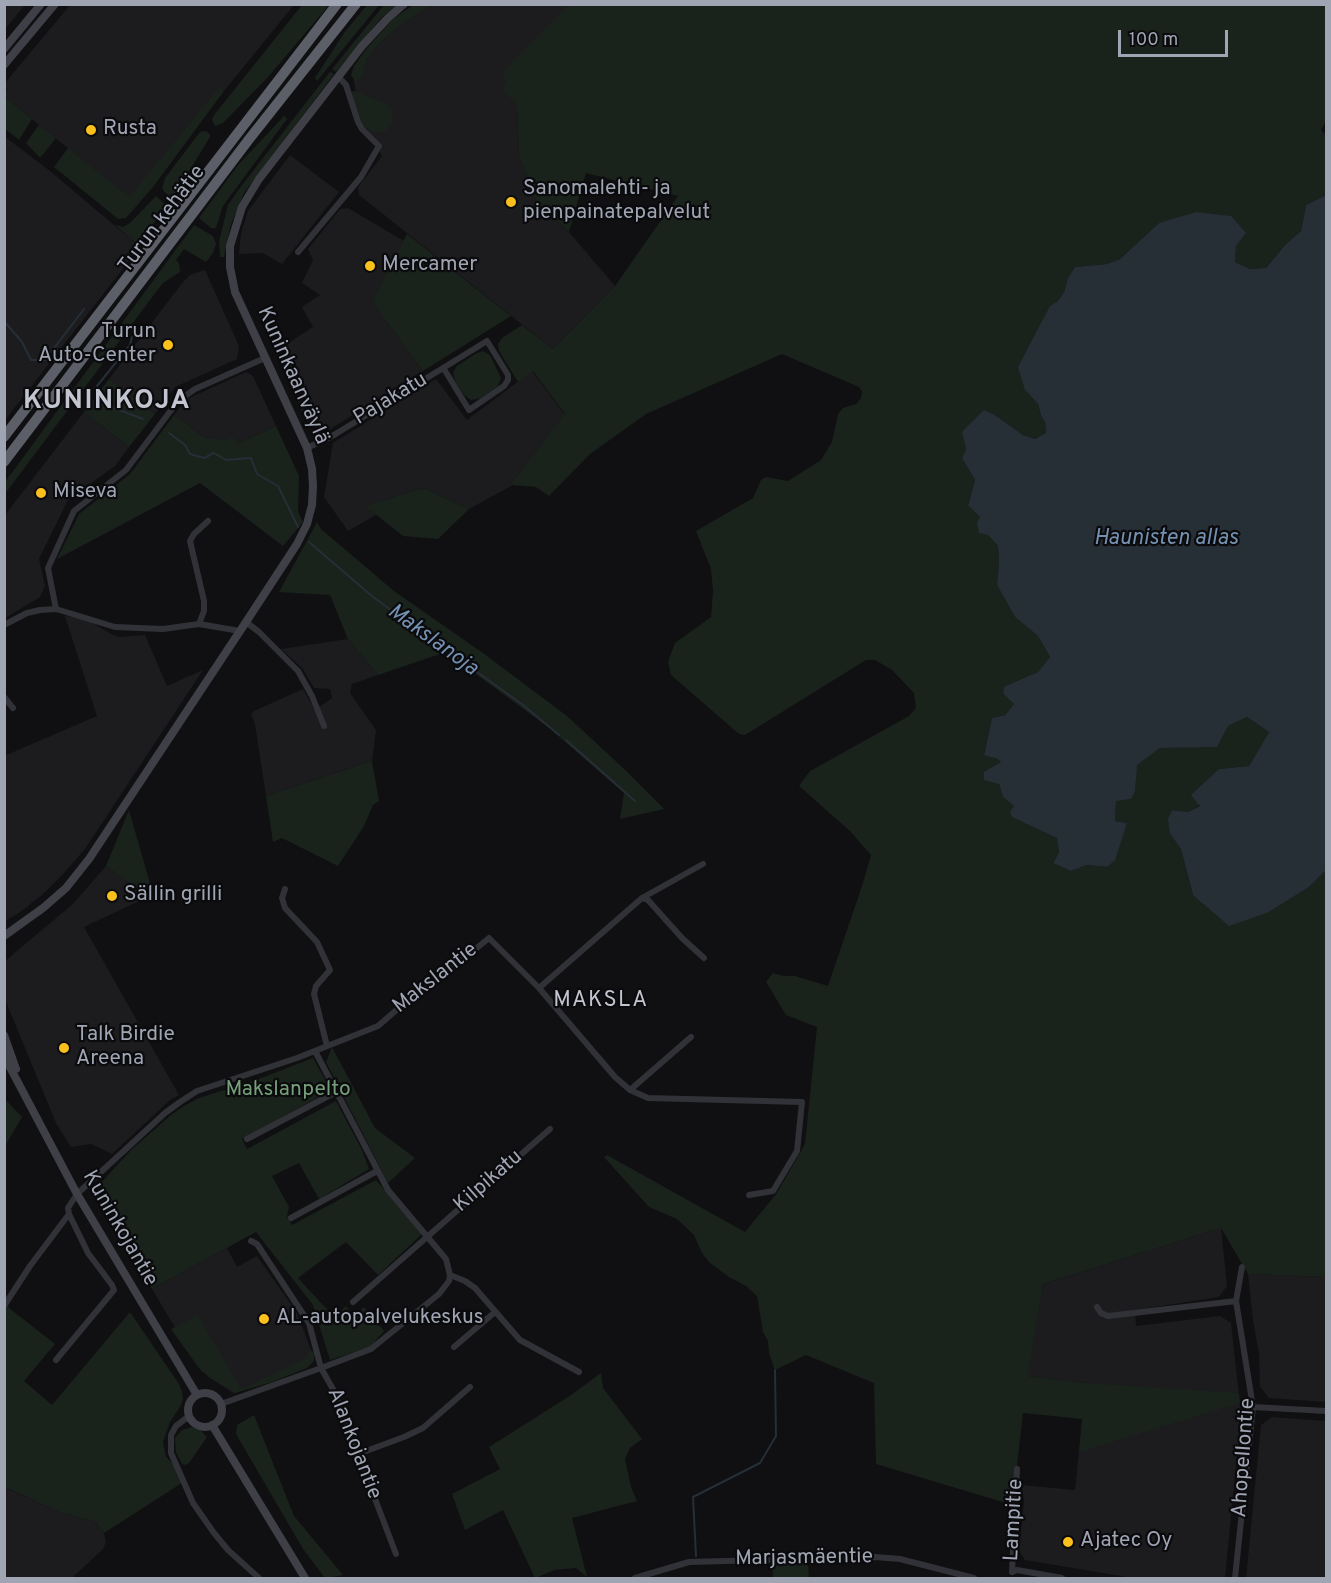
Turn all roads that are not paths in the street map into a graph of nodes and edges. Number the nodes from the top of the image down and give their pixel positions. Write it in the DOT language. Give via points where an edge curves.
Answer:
graph roads {
  1 [pos="41,4"];
  2 [pos="55,4"];
  3 [pos="337,4"];
  4 [pos="356,4"];
  5 [pos="404,4"];
  6 [pos="4,49"];
  7 [pos="4,65"];
  8 [pos="338,76"];
  9 [pos="298,252"];
  10 [pos="265,358"];
  11 [pos="444,369"];
  12 [pos="4,437"];
  13 [pos="307,448"];
  14 [pos="4,462"];
  15 [pos="208,521"];
  16 [pos="56,609"];
  17 [pos="246,622"];
  18 [pos="199,624"];
  19 [pos="4,625"];
  20 [pos="240,631"];
  21 [pos="4,697"];
  22 [pos="13,708"];
  23 [pos="324,726"];
  24 [pos="703,864"];
  25 [pos="285,889"];
  26 [pos="642,898"];
  27 [pos="4,936"];
  28 [pos="704,958"];
  29 [pos="538,988"];
  30 [pos="4,1035"];
  31 [pos="691,1038"];
  32 [pos="327,1046"];
  33 [pos="315,1051"];
  34 [pos="4,1056"];
  35 [pos="18,1078"];
  36 [pos="630,1090"];
  37 [pos="336,1092"];
  38 [pos="550,1129"];
  39 [pos="247,1138"];
  40 [pos="377,1171"];
  41 [pos="77,1194"];
  42 [pos="749,1195"];
  43 [pos="69,1214"];
  44 [pos="291,1218"];
  45 [pos="428,1235"];
  46 [pos="251,1241"];
  47 [pos="1242,1268"];
  48 [pos="450,1275"];
  49 [pos="1236,1301"];
  50 [pos="353,1302"];
  51 [pos="4,1306"];
  52 [pos="1097,1308"];
  53 [pos="495,1312"];
  54 [pos="454,1347"];
  55 [pos="56,1360"];
  56 [pos="321,1368"];
  57 [pos="579,1372"];
  58 [pos="470,1387"];
  59 [pos="197,1395"];
  60 [pos="221,1404"];
  61 [pos="1253,1407"];
  62 [pos="1326,1411"];
  63 [pos="189,1416"];
  64 [pos="212,1425"];
  65 [pos="358,1454"];
  66 [pos="1017,1469"];
  67 [pos="396,1554"];
  68 [pos="1010,1575"];
  69 [pos="260,1578"];
  70 [pos="305,1578"];
  71 [pos="634,1578"];
  72 [pos="974,1578"];
  73 [pos="1062,1578"];
  74 [pos="1235,1578"];
  1 -- 6 [label="street"];
  2 -- 7 [label="street"];
  3 -- 12 [label="highway, Turun kehätie"];
  4 -- 14 [label="highway, Turun kehätie"];
  5 -- 8 [label="street, Kuninkaanväylä" via="377,29"];
  8 -- 9 [label="street" via="346,85 362,129 379,146 361,177"];
  8 -- 10 [label="street, Kuninkaanväylä" via="254,186 233,233 233,286"];
  10 -- 13 [label="street, Kuninkaanväylä"];
  10 -- 16 [label="street" via="195,389 178,401 126,470 74,511 48,568"];
  11 -- 11 [label="street, Pajakatu" via="469,410 508,380 487,341"];
  11 -- 13 [label="street, Pajakatu"];
  13 -- 17 [label="street, Kuninkaanväylä" via="313,486 307,524"];
  15 -- 18 [label="street" via="190,541 204,601"];
  16 -- 18 [label="street" via="115,627 163,629"];
  16 -- 19 [label="street" via="27,613"];
  17 -- 20 [label="street, Kuninkaanväylä"];
  17 -- 23 [label="street" via="298,671"];
  18 -- 20 [label="street"];
  20 -- 27 [label="street, Kuninkaanväylä" via="89,860 53,900"];
  21 -- 22 [label="street"];
  24 -- 26 [label="street"];
  25 -- 32 [label="street" via="285,908 317,942 330,970 314,994"];
  26 -- 28 [label="street"];
  26 -- 29 [label="street"];
  29 -- 32 [label="street, Makslantie" via="489,938 378,1026"];
  29 -- 36 [label="street, Makslantie"];
  30 -- 35 [label="street, Kuninkojantie"];
  31 -- 36 [label="street"];
  32 -- 33 [label="street, Makslantie"];
  33 -- 37 [label="street"];
  33 -- 41 [label="street, Makslantie" via="197,1091 165,1113"];
  34 -- 35 [label="street, Kuninkojantie"];
  35 -- 41 [label="street, Kuninkojantie"];
  36 -- 42 [label="street, Makslantie" via="648,1098 802,1102 797,1151 773,1191"];
  37 -- 39 [label="street"];
  37 -- 40 [label="street"];
  38 -- 45 [label="street, Kilpikatu"];
  40 -- 44 [label="street"];
  40 -- 45 [label="street" via="388,1190"];
  41 -- 43 [label="street" via="68,1208"];
  41 -- 59 [label="street, Kuninkojantie"];
  43 -- 51 [label="street"];
  43 -- 55 [label="street" via="88,1253 114,1290"];
  45 -- 48 [label="street" via="446,1259"];
  45 -- 50 [label="street, Kilpikatu"];
  46 -- 56 [label="street" via="257,1244 309,1323"];
  47 -- 49 [label="street, Ahopellontie"];
  48 -- 53 [label="street" via="474,1288"];
  48 -- 56 [label="street" via="439,1294 371,1349"];
  49 -- 52 [label="street" via="1108,1316"];
  49 -- 61 [label="street, Ahopellontie"];
  53 -- 54 [label="street"];
  53 -- 57 [label="street" via="520,1340"];
  56 -- 60 [label="street, Alankojantie"];
  56 -- 65 [label="street, Alankojantie"];
  58 -- 65 [label="street" via="423,1428"];
  59 -- 60 [label="street" via="208,1393"];
  59 -- 63 [label="street" via="190,1402"];
  60 -- 64 [label="street" via="219,1418"];
  61 -- 62 [label="street"];
  61 -- 74 [label="street, Ahopellontie"];
  63 -- 64 [label="street" via="201,1426"];
  63 -- 69 [label="street" via="171,1435 171,1453 193,1503 214,1533"];
  64 -- 70 [label="street"];
  65 -- 67 [label="street, Alankojantie"];
  66 -- 68 [label="street, Lampitie"];
  68 -- 73 [label="street" via="1017,1570"];
  71 -- 72 [label="street, Marjasmäentie" via="689,1562 875,1557 900,1559"];
}
